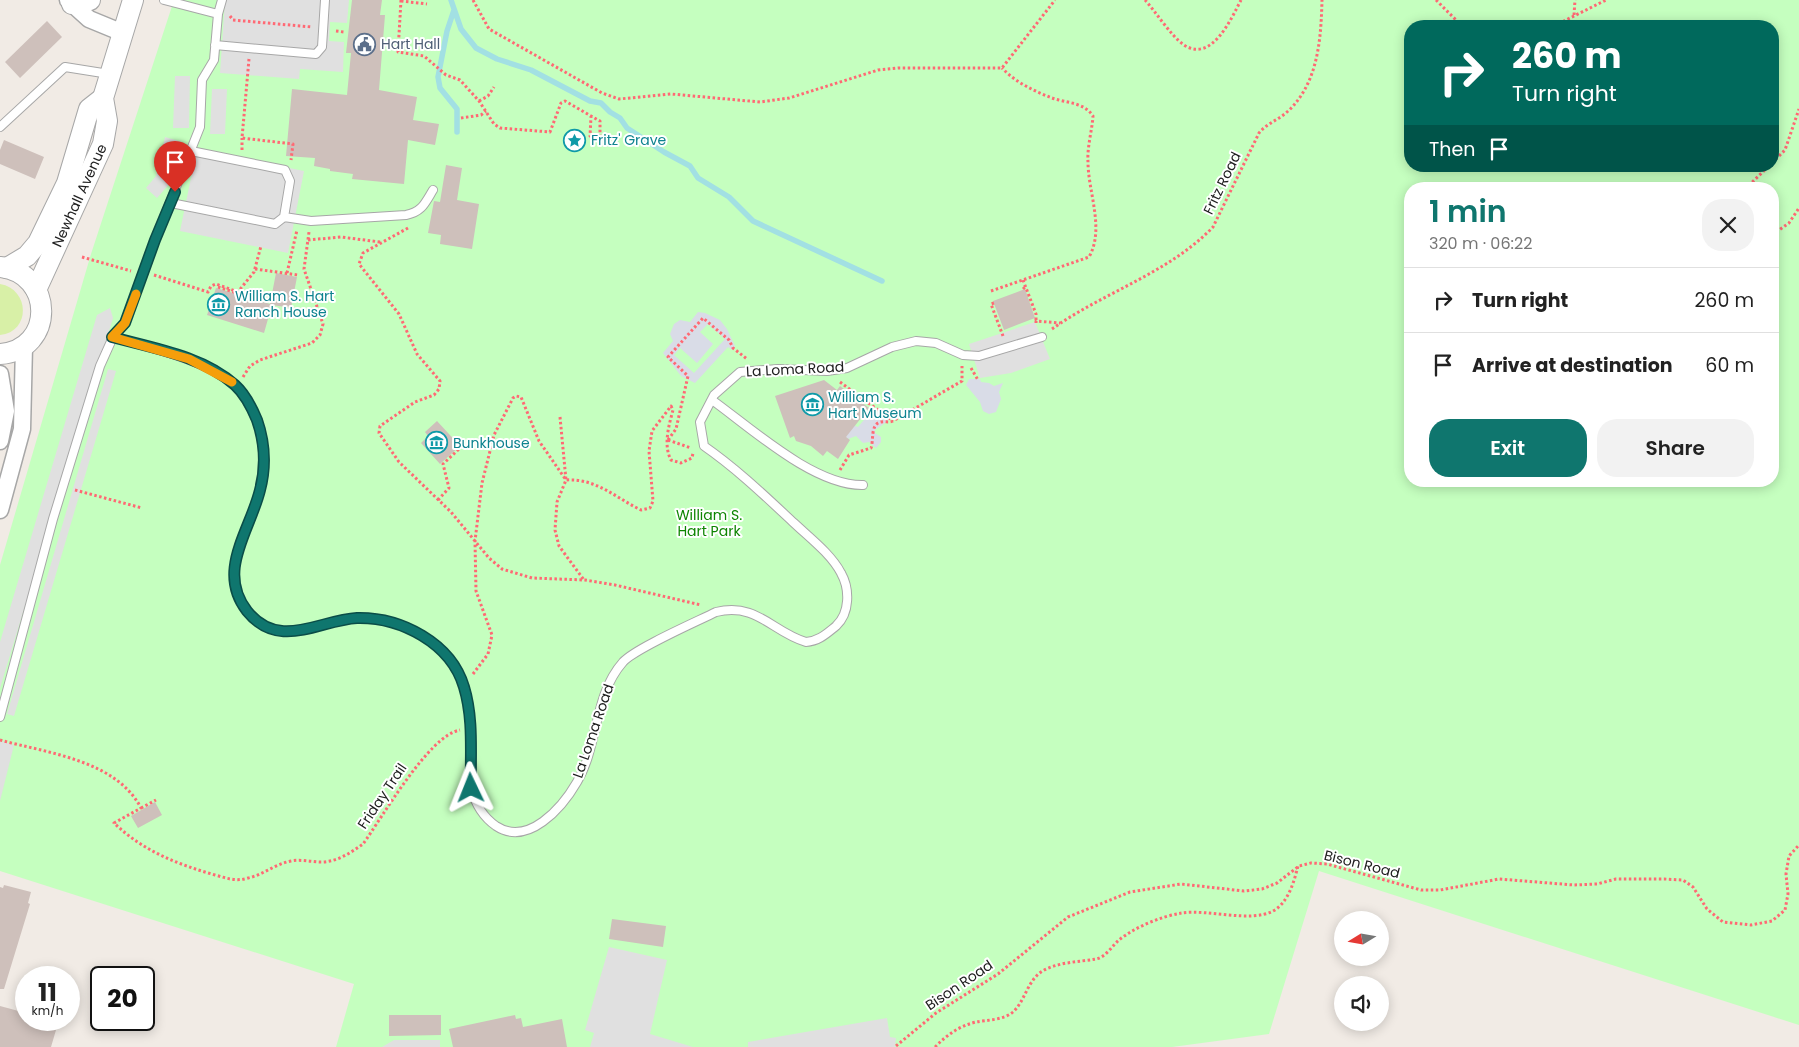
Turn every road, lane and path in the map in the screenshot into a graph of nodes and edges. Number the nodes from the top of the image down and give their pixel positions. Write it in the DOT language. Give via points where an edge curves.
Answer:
graph roads {
  1 [pos="133,0"];
  2 [pos="164,0"];
  3 [pos="325,0"];
  4 [pos="401,0"];
  5 [pos="473,0"];
  6 [pos="1055,0"];
  7 [pos="1145,0"];
  8 [pos="1241,0"];
  9 [pos="1322,0"];
  10 [pos="1436,0"];
  11 [pos="1575,0"];
  12 [pos="1606,0"];
  13 [pos="77,1"];
  14 [pos="221,2"];
  15 [pos="424,2"];
  16 [pos="218,14"];
  17 [pos="1574,16"];
  18 [pos="1456,20"];
  19 [pos="1566,20"];
  20 [pos="323,29"];
  21 [pos="123,33"];
  22 [pos="216,45"];
  23 [pos="250,48"];
  24 [pos="1002,68"];
  25 [pos="110,74"];
  26 [pos="494,87"];
  27 [pos="103,98"];
  28 [pos="479,100"];
  29 [pos="1799,109"];
  30 [pos="486,111"];
  31 [pos="591,116"];
  32 [pos="462,118"];
  33 [pos="0,127"];
  34 [pos="191,151"];
  35 [pos="1779,156"];
  36 [pos="1762,172"];
  37 [pos="289,176"];
  38 [pos="1751,182"];
  39 [pos="433,190"];
  40 [pos="171,203"];
  41 [pos="1799,208"];
  42 [pos="416,213"];
  43 [pos="284,217"];
  44 [pos="300,220"];
  45 [pos="311,221"];
  46 [pos="1779,230"];
  47 [pos="308,240"];
  48 [pos="381,242"];
  49 [pos="261,246"];
  50 [pos="82,257"];
  51 [pos="4,267"];
  52 [pos="255,270"];
  53 [pos="287,273"];
  54 [pos="143,275"];
  55 [pos="298,275"];
  56 [pos="1023,280"];
  57 [pos="218,287"];
  58 [pos="36,290"];
  59 [pos="237,292"];
  60 [pos="991,292"];
  61 [pos="250,298"];
  62 [pos="994,303"];
  63 [pos="998,322"];
  64 [pos="1060,323"];
  65 [pos="112,337"];
  66 [pos="1042,337"];
  67 [pos="24,346"];
  68 [pos="0,354"];
  69 [pos="963,355"];
  70 [pos="752,362"];
  71 [pos="0,374"];
  72 [pos="841,383"];
  73 [pos="236,385"];
  74 [pos="712,400"];
  75 [pos="560,417"];
  76 [pos="893,422"];
  77 [pos="668,440"];
  78 [pos="0,441"];
  79 [pos="459,449"];
  80 [pos="844,462"];
  81 [pos="566,480"];
  82 [pos="863,485"];
  83 [pos="63,487"];
  84 [pos="438,500"];
  85 [pos="142,508"];
  86 [pos="0,510"];
  87 [pos="475,541"];
  88 [pos="585,580"];
  89 [pos="708,616"];
  90 [pos="475,672"];
  91 [pos="0,717"];
  92 [pos="470,729"];
  93 [pos="0,740"];
  94 [pos="156,800"];
  95 [pos="141,808"];
  96 [pos="1799,846"];
  97 [pos="1299,866"];
  98 [pos="896,1046"];
  99 [pos="934,1047"];
  1 -- 21 [label="street, Newhall Avenue"];
  2 -- 16 [label="lane"];
  3 -- 20 [label="lane"];
  4 -- 15 [label="path"];
  4 -- 28 [label="path" via="398,52 424,56 446,75 460,80"];
  5 -- 24 [label="path" via="489,29 602,93 619,99 671,94 760,102 789,98 878,70"];
  6 -- 24 [label="path"];
  7 -- 8 [label="path" via="1183,44 1195,49 1210,46 1225,30"];
  9 -- 64 [label="path, Fritz Road" via="1314,72 1304,92 1287,112 1259,133 1213,227 1202,239 1140,280"];
  10 -- 18 [label="path"];
  11 -- 17 [label="path"];
  12 -- 17 [label="path"];
  13 -- 21 [label="street" via="89,19"];
  14 -- 16 [label="lane"];
  14 -- 20 [label="path" via="234,20"];
  16 -- 22 [label="lane"];
  17 -- 19 [label="path"];
  20 -- 23 [label="lane" via="322,47 313,55"];
  21 -- 25 [label="street, Newhall Avenue"];
  22 -- 23 [label="lane"];
  22 -- 34 [label="lane" via="214,60 202,80 200,127"];
  23 -- 37 [label="path" via="242,138 293,144"];
  24 -- 56 [label="path" via="1012,79 1051,97 1082,106 1093,116 1087,161 1095,247 1089,257"];
  25 -- 27 [label="street, Newhall Avenue"];
  25 -- 33 [label="lane" via="65,67"];
  26 -- 28 [label="path" via="488,96"];
  27 -- 51 [label="street, Newhall Avenue" via="88,109 67,183 38,243 27,256"];
  27 -- 58 [label="street, Newhall Avenue" via="107,121 103,144"];
  28 -- 30 [label="path"];
  29 -- 35 [label="path" via="1785,150"];
  30 -- 31 [label="path" via="500,128 547,133 552,131 563,101"];
  30 -- 32 [label="path"];
  31 -- 31 [label="path" via="600,123 597,138 590,136"];
  34 -- 37 [label="lane" via="280,168"];
  34 -- 40 [label="lane"];
  36 -- 38 [label="path"];
  37 -- 43 [label="lane"];
  39 -- 42 [label="lane"];
  40 -- 43 [label="lane" via="275,224"];
  40 -- 54 [label="lane"];
  41 -- 46 [label="path" via="1789,224"];
  42 -- 45 [label="lane"];
  42 -- 48 [label="path" via="409,228"];
  43 -- 44 [label="lane"];
  44 -- 45 [label="lane"];
  44 -- 53 [label="path"];
  45 -- 47 [label="path"];
  47 -- 48 [label="path" via="341,237"];
  47 -- 73 [label="path" via="304,269 323,324 320,335 312,343 260,360 250,366"];
  48 -- 84 [label="path" via="363,253 359,264 399,314 417,354 438,378 440,385 434,394 415,402 380,426 379,433 399,462"];
  49 -- 52 [label="path"];
  50 -- 54 [label="path"];
  51 -- 58 [label="street" via="21,274"];
  52 -- 53 [label="path"];
  52 -- 59 [label="path"];
  53 -- 55 [label="path"];
  54 -- 59 [label="path" via="154,275 208,292 216,284"];
  54 -- 65 [label="lane" via="125,323"];
  56 -- 60 [label="path"];
  56 -- 64 [label="path" via="1037,321"];
  57 -- 59 [label="path"];
  58 -- 67 [label="street" via="41,320 35,334"];
  59 -- 61 [label="path"];
  62 -- 63 [label="path" via="991,304"];
  64 -- 66 [label="path, Fritz Road"];
  65 -- 73 [label="lane, La Loma Road" via="189,359"];
  65 -- 83 [label="lane"];
  66 -- 69 [label="lane, La Loma Road" via="979,356"];
  67 -- 68 [label="street"];
  67 -- 86 [label="street" via="22,430"];
  69 -- 74 [label="lane, La Loma Road" via="936,342 916,341 892,347 847,368 740,372 728,380"];
  69 -- 76 [label="path" via="962,381"];
  70 -- 77 [label="path" via="703,318 668,357 688,376 676,429"];
  71 -- 78 [label="street" via="6,411"];
  72 -- 76 [label="path"];
  73 -- 92 [label="lane, La Loma Road" via="261,431 265,464 260,490 234,565 233,576 240,602 259,622 283,631 296,632 343,620 368,619 403,627 432,641 448,657 463,684"];
  74 -- 82 [label="lane" via="803,466 838,483"];
  74 -- 89 [label="lane, La Loma Road" via="700,422 704,446 758,487 816,544 840,571 847,596 841,621 824,637 814,641 796,640 762,617 738,609"];
  75 -- 81 [label="path"];
  76 -- 80 [label="path" via="877,424 872,431 871,448 850,455"];
  77 -- 77 [label="path" via="671,460 681,463 692,458 694,454 689,446"];
  77 -- 81 [label="path" via="671,406 652,431 649,459 653,501 645,510 588,482"];
  79 -- 84 [label="path" via="443,464 449,488"];
  81 -- 87 [label="path" via="539,441 521,397 516,396 501,420 488,454"];
  81 -- 88 [label="path" via="557,502 555,530 559,546"];
  83 -- 85 [label="path"];
  83 -- 91 [label="lane"];
  84 -- 87 [label="path"];
  87 -- 88 [label="path" via="502,569 532,578"];
  87 -- 90 [label="path" via="476,591 492,635 488,654"];
  88 -- 89 [label="path" via="700,604"];
  89 -- 92 [label="lane, La Loma Road" via="624,661 610,679 603,696 587,759 577,782 554,811 533,829 516,832 501,829 491,823 480,809 471,788"];
  92 -- 95 [label="path, Friday Trail" via="455,731 431,747 363,844 335,860 294,860 249,878 229,880 154,853 114,823"];
  93 -- 95 [label="path" via="96,768 133,794"];
  94 -- 95 [label="path"];
  96 -- 97 [label="path, Bison Road" via="1790,856 1784,910 1772,921 1751,925 1724,922 1707,909 1693,887 1683,880 1616,879 1574,885 1499,879 1440,890 1421,890 1327,864"];
  97 -- 98 [label="path, Bison Road" via="1277,883 1262,889 1182,884 1130,892 1068,917 998,974 936,1013"];
  97 -- 99 [label="path" via="1292,889 1274,911 1261,916 1181,913 1158,920 1130,932 1098,959 1080,960 1041,972 1012,1013 950,1033"];
}
